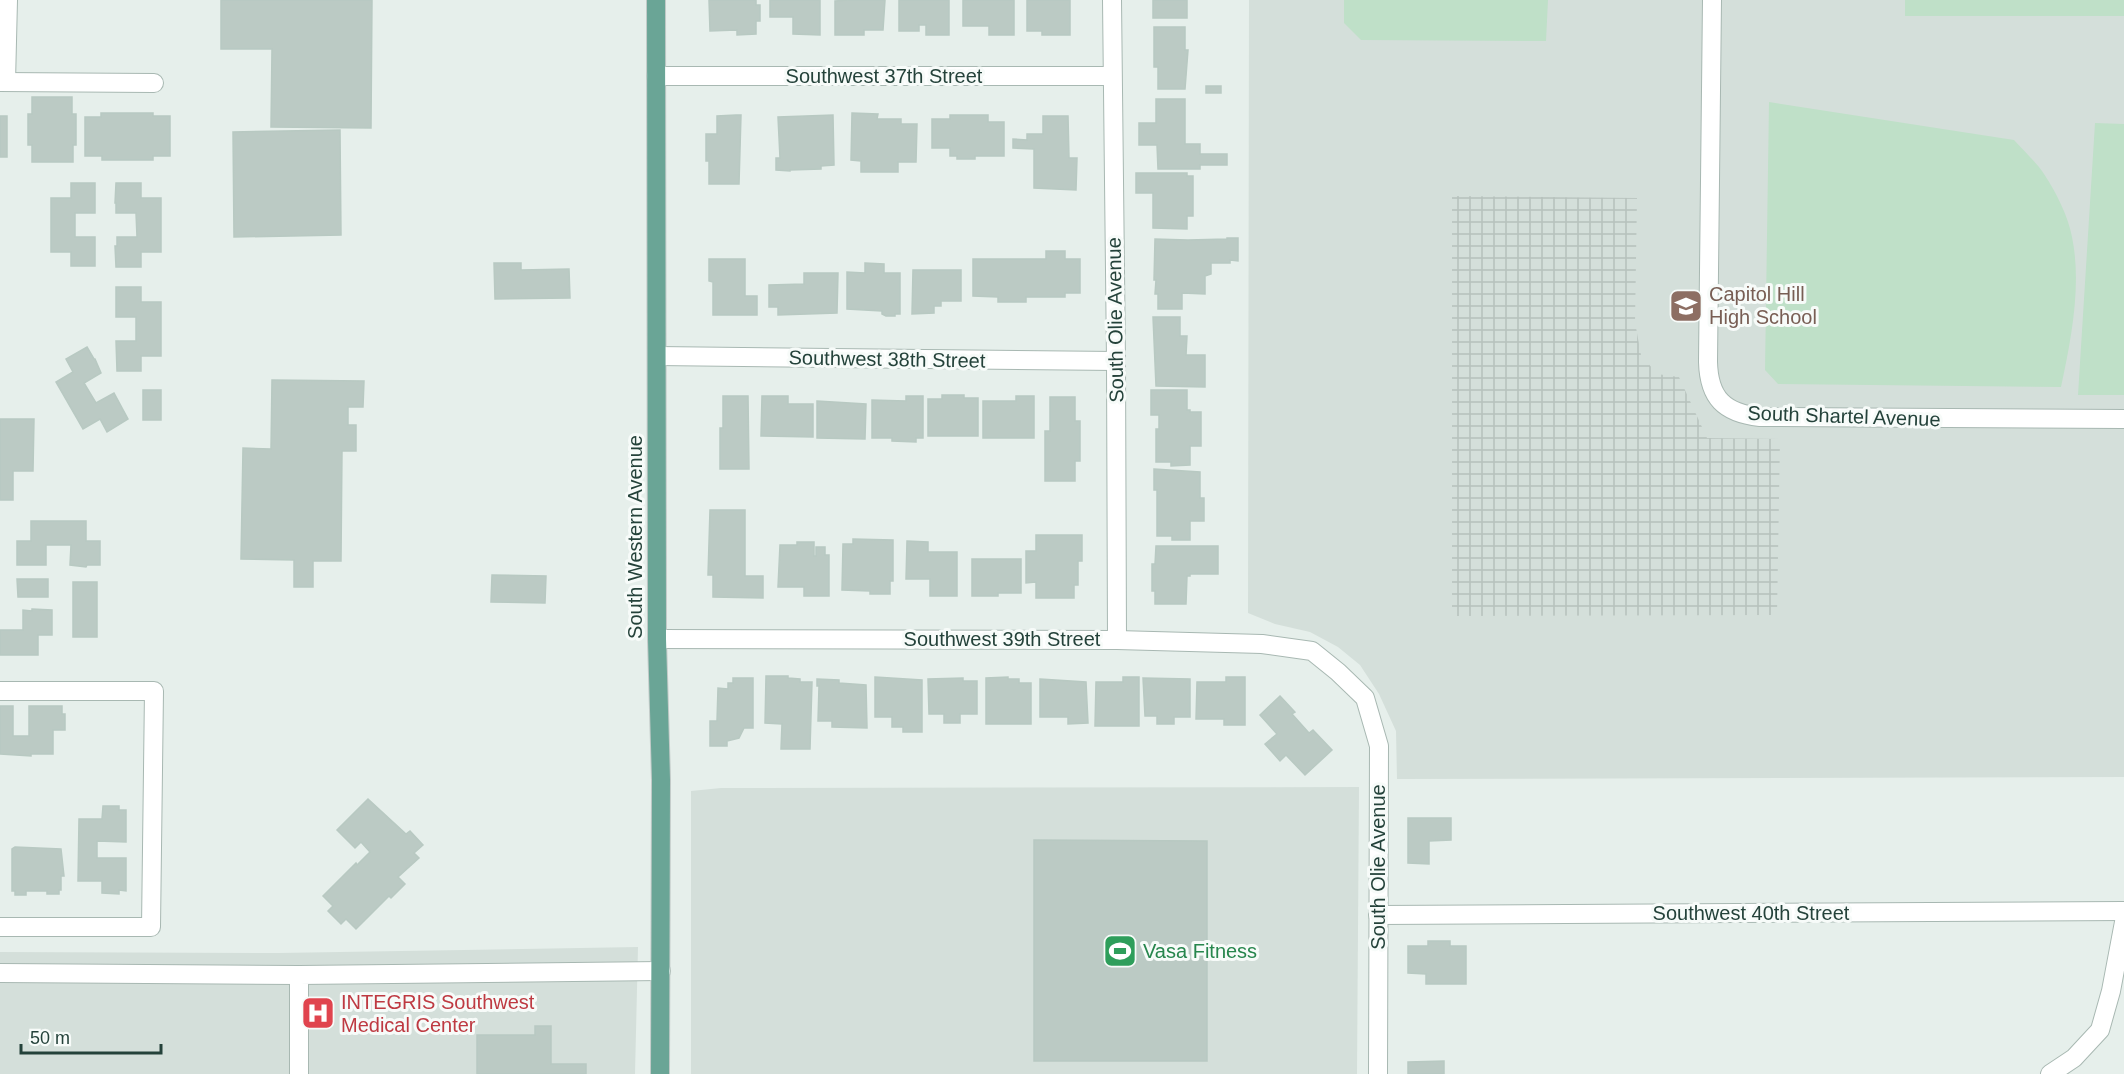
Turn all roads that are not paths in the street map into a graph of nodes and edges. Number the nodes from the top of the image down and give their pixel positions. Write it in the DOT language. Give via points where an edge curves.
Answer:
graph roads {
  1 [pos="8,0"];
  2 [pos="656,0"];
  3 [pos="1112,0"];
  4 [pos="1712,0"];
  5 [pos="656,76"];
  6 [pos="1112,76"];
  7 [pos="3,82"];
  8 [pos="154,83"];
  9 [pos="657,356"];
  10 [pos="1116,361"];
  11 [pos="2124,419"];
  12 [pos="657,639"];
  13 [pos="1117,640"];
  14 [pos="1338,672"];
  15 [pos="0,691"];
  16 [pos="2124,911"];
  17 [pos="1378,915"];
  18 [pos="2124,922"];
  19 [pos="0,927"];
  20 [pos="661,971"];
  21 [pos="0,973"];
  22 [pos="299,975"];
  23 [pos="299,1074"];
  24 [pos="660,1074"];
  25 [pos="1378,1074"];
  26 [pos="2050,1074"];
  1 -- 7 [label="street"];
  2 -- 5 [label="main road, South Western Avenue"];
  3 -- 6 [label="street, South Olie Avenue"];
  4 -- 11 [label="street, South Shartel Avenue" via="1707,362 1718,400 1735,412 1760,417"];
  5 -- 6 [label="street, Southwest 37th Street"];
  5 -- 9 [label="main road, South Western Avenue"];
  6 -- 10 [label="street, South Olie Avenue"];
  7 -- 8 [label="street"];
  9 -- 10 [label="street, Southwest 38th Street"];
  9 -- 12 [label="main road, South Western Avenue"];
  10 -- 13 [label="street, South Olie Avenue"];
  12 -- 13 [label="street, Southwest 39th Street"];
  12 -- 20 [label="main road, South Western Avenue"];
  13 -- 14 [label="street, Southwest 39th Street" via="1262,644 1312,651"];
  14 -- 17 [label="street, South Olie Avenue" via="1365,698 1379,746"];
  15 -- 19 [label="street" via="154,691 152,927"];
  16 -- 17 [label="street, Southwest 40th Street"];
  17 -- 25 [label="street, South Olie Avenue"];
  18 -- 26 [label="street" via="2100,1030 2074,1058"];
  20 -- 22 [label="street"];
  20 -- 24 [label="main road, South Western Avenue"];
  21 -- 22 [label="street"];
  22 -- 23 [label="street"];
}
